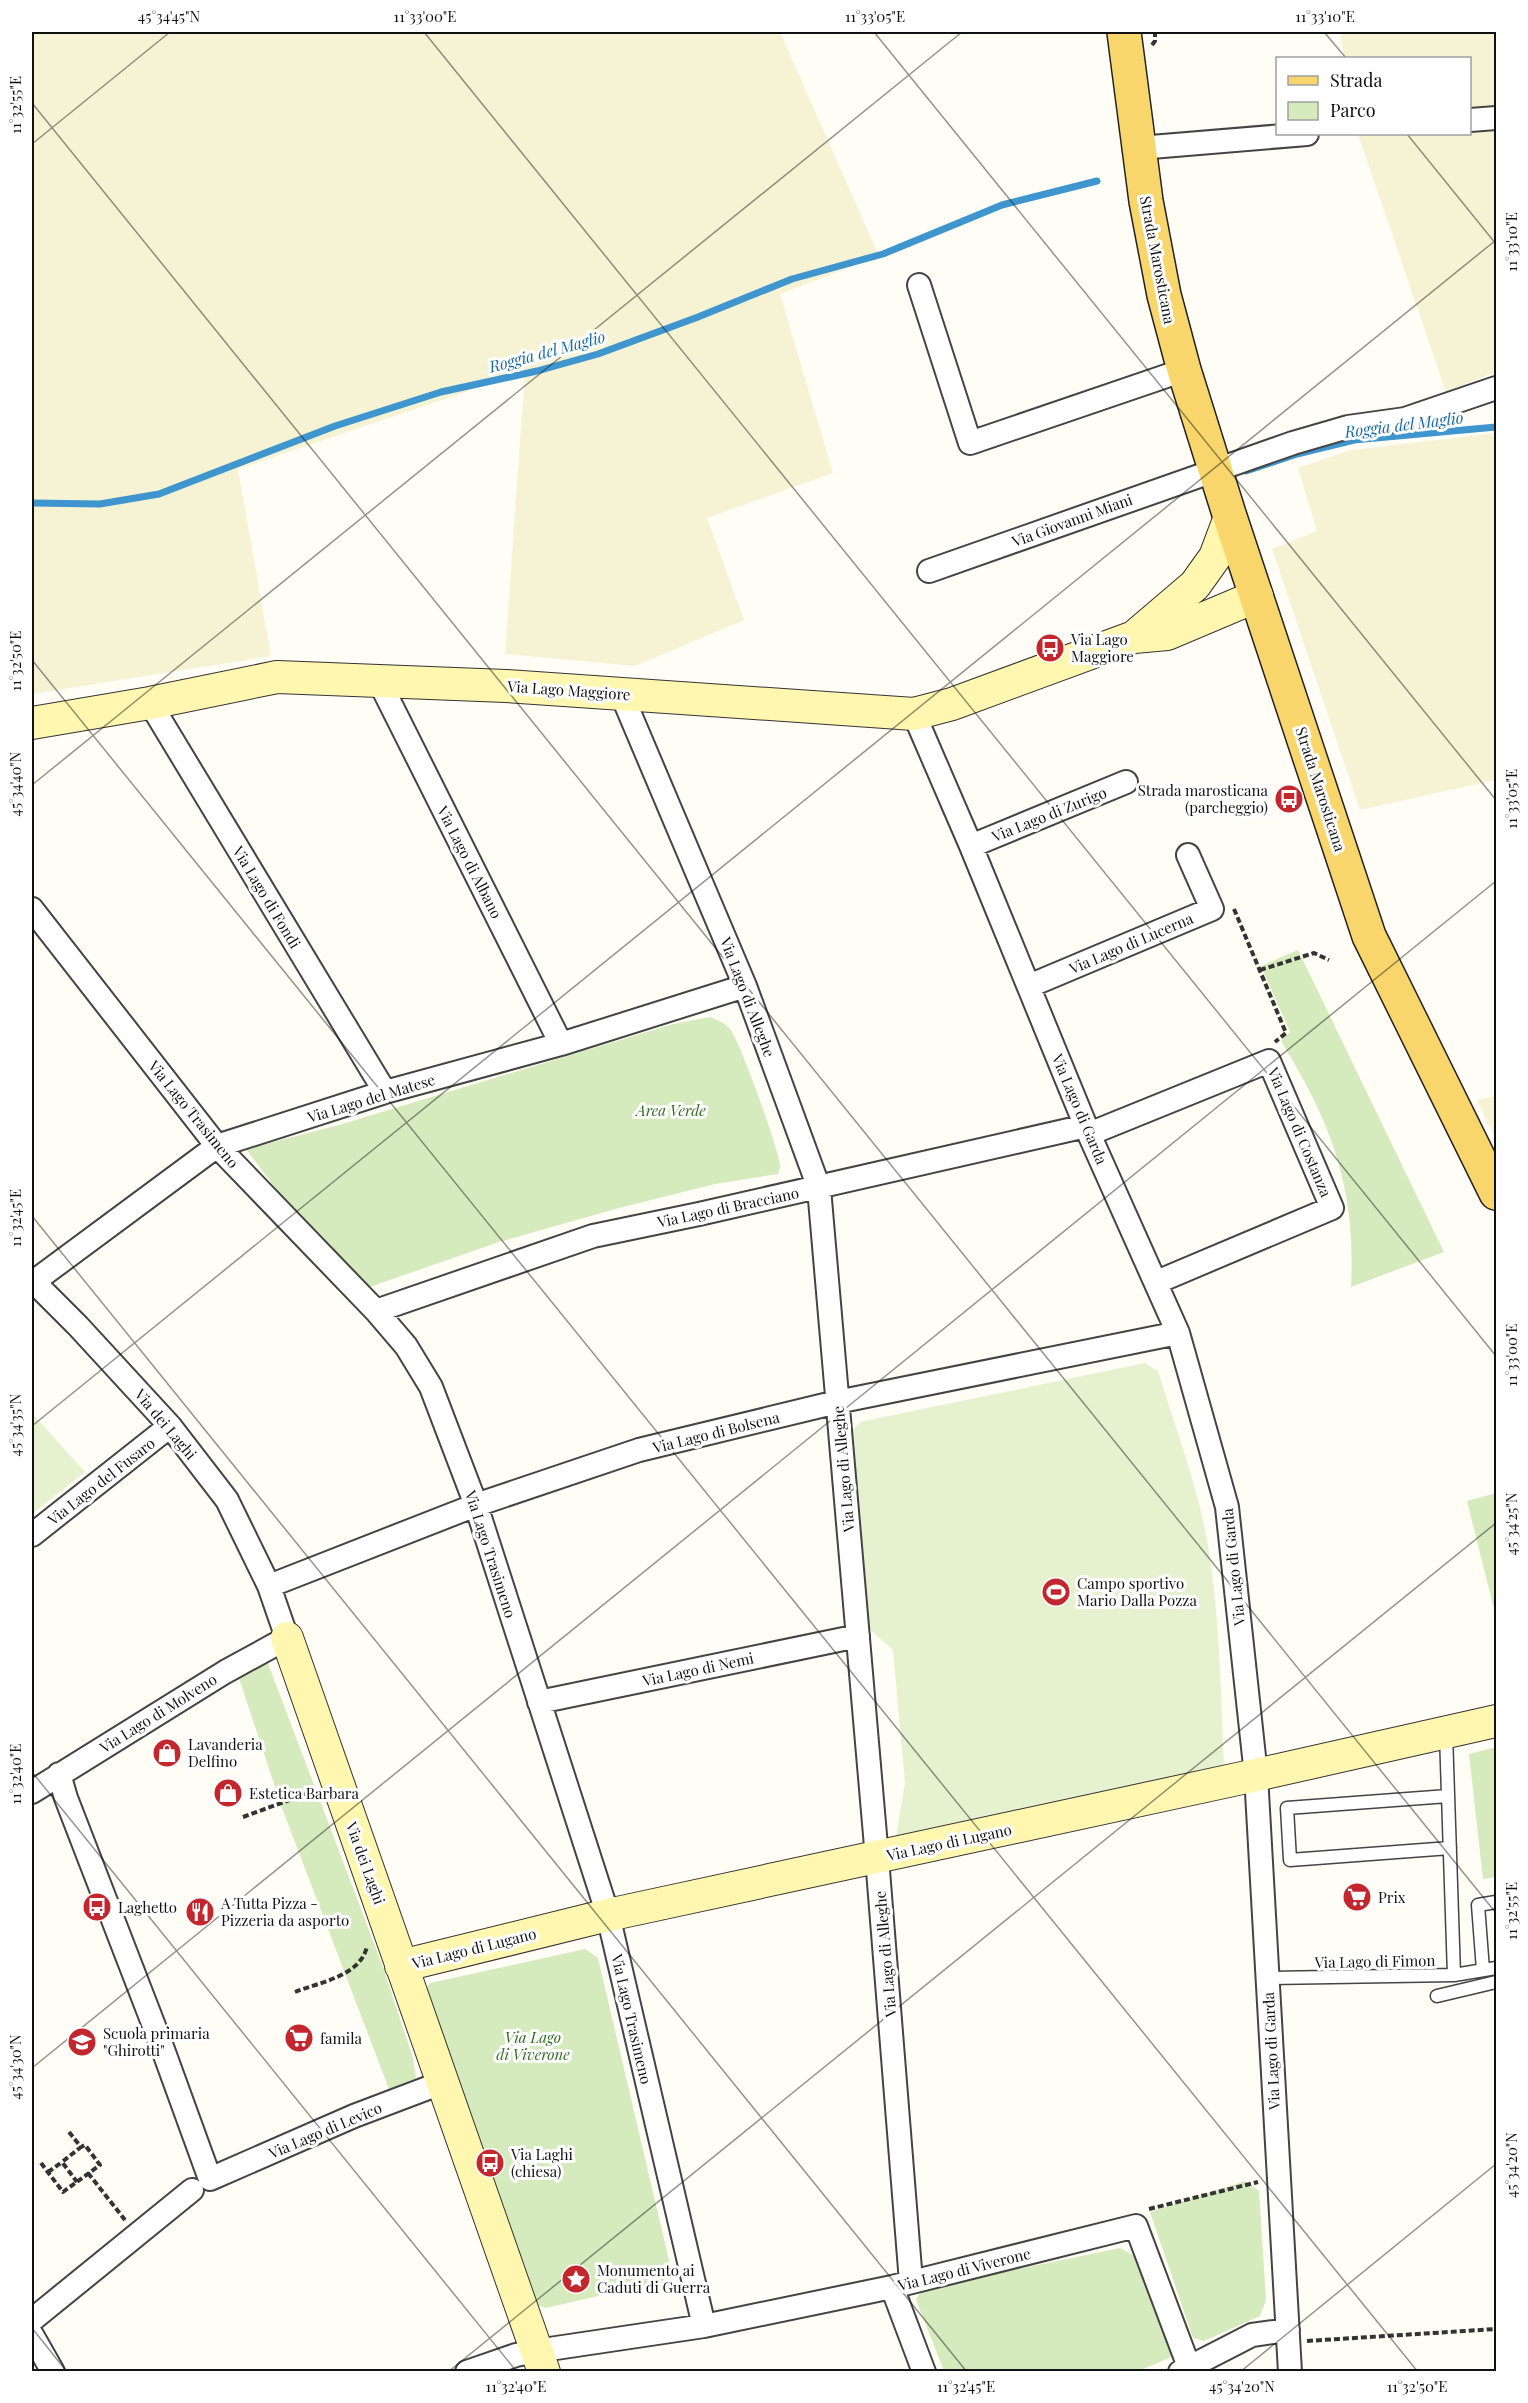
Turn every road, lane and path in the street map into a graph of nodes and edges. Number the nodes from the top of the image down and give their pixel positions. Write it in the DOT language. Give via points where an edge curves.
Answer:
graph roads {
  1 [pos="1124,32"];
  2 [pos="1497,118"];
  3 [pos="1471,120"];
  4 [pos="1295,135"];
  5 [pos="1139,148"];
  6 [pos="919,285"];
  7 [pos="1184,370"];
  8 [pos="1497,388"];
  9 [pos="1215,469"];
  10 [pos="1230,518"];
  11 [pos="929,571"];
  12 [pos="1257,596"];
  13 [pos="1134,637"];
  14 [pos="379,681"];
  15 [pos="621,693"];
  16 [pos="150,703"];
  17 [pos="914,714"];
  18 [pos="32,723"];
  19 [pos="1126,782"];
  20 [pos="971,846"];
  21 [pos="1188,855"];
  22 [pos="32,909"];
  23 [pos="1212,909"];
  24 [pos="1329,960"];
  25 [pos="1260,970"];
  26 [pos="745,986"];
  27 [pos="1029,986"];
  28 [pos="1273,1043"];
  29 [pos="561,1044"];
  30 [pos="385,1092"];
  31 [pos="1088,1130"];
  32 [pos="217,1146"];
  33 [pos="819,1188"];
  34 [pos="1497,1193"];
  35 [pos="32,1282"];
  36 [pos="1157,1282"];
  37 [pos="376,1311"];
  38 [pos="1178,1333"];
  39 [pos="837,1402"];
  40 [pos="170,1426"];
  41 [pos="476,1505"];
  42 [pos="32,1535"];
  43 [pos="269,1586"];
  44 [pos="858,1636"];
  45 [pos="286,1638"];
  46 [pos="539,1702"];
  47 [pos="1497,1721"];
  48 [pos="1446,1733"];
  49 [pos="59,1774"];
  50 [pos="1256,1775"];
  51 [pos="337,1782"];
  52 [pos="32,1792"];
  53 [pos="1448,1796"];
  54 [pos="243,1817"];
  55 [pos="1450,1848"];
  56 [pos="877,1858"];
  57 [pos="1497,1902"];
  58 [pos="608,1915"];
  59 [pos="388,1924"];
  60 [pos="401,1966"];
  61 [pos="1497,1968"];
  62 [pos="1483,1970"];
  63 [pos="1454,1975"];
  64 [pos="1267,1978"];
  65 [pos="1497,1982"];
  66 [pos="295,1992"];
  67 [pos="1437,1996"];
  68 [pos="441,2083"];
  69 [pos="69,2132"];
  70 [pos="81,2147"];
  71 [pos="62,2162"];
  72 [pos="41,2163"];
  73 [pos="48,2172"];
  74 [pos="88,2173"];
  75 [pos="1279,2177"];
  76 [pos="77,2182"];
  77 [pos="201,2184"];
  78 [pos="1137,2226"];
  79 [pos="135,2234"];
  80 [pos="902,2284"];
  81 [pos="32,2320"];
  82 [pos="704,2326"];
  83 [pos="1497,2329"];
  84 [pos="32,2335"];
  85 [pos="1296,2335"];
  86 [pos="540,2361"];
  87 [pos="1184,2369"];
  88 [pos="53,2372"];
  89 [pos="467,2372"];
  90 [pos="924,2372"];
  91 [pos="1290,2372"];
  1 -- 5 [label="main road, Strada Marosticana"];
  2 -- 3 [label="street"];
  4 -- 5 [label="street"];
  5 -- 7 [label="main road, Strada Marosticana" via="1150,229"];
  6 -- 7 [label="street" via="970,443"];
  7 -- 9 [label="main road, Strada Marosticana"];
  8 -- 9 [label="street, Via Giovanni Miani" via="1405,419 1348,427"];
  9 -- 10 [label="main road, Strada Marosticana"];
  9 -- 11 [label="street, Via Giovanni Miani"];
  10 -- 12 [label="main road, Strada Marosticana"];
  10 -- 13 [label="street, Via Lago Maggiore" via="1215,557 1195,585"];
  12 -- 13 [label="street, Via Lago Maggiore" via="1167,633"];
  12 -- 34 [label="main road, Strada Marosticana" via="1369,936"];
  13 -- 17 [label="street, Via Lago Maggiore" via="952,704"];
  14 -- 15 [label="street, Via Lago Maggiore"];
  14 -- 16 [label="street, Via Lago Maggiore" via="277,677"];
  14 -- 29 [label="street, Via Lago di Albano"];
  15 -- 17 [label="street, Via Lago Maggiore"];
  15 -- 26 [label="street, Via Lago di Alleghe"];
  16 -- 18 [label="street, Via Lago Maggiore"];
  16 -- 30 [label="street, Via Lago di Fondi"];
  17 -- 20 [label="street, Via Lago di Garda"];
  19 -- 20 [label="street, Via Lago di Zurigo"];
  20 -- 27 [label="street, Via Lago di Garda"];
  21 -- 23 [label="street, Via Lago di Lucerna"];
  22 -- 32 [label="street, Via Lago Trasimeno"];
  23 -- 25 [label="path" via="1233,909"];
  23 -- 27 [label="street, Via Lago di Lucerna"];
  24 -- 25 [label="path" via="1314,953"];
  25 -- 28 [label="path" via="1286,1033"];
  26 -- 29 [label="street, Via Lago del Matese"];
  26 -- 33 [label="street, Via Lago di Alleghe"];
  27 -- 31 [label="street, Via Lago di Garda"];
  29 -- 30 [label="street, Via Lago del Matese"];
  30 -- 32 [label="street, Via Lago del Matese"];
  31 -- 33 [label="street, Via Lago di Bracciano"];
  31 -- 36 [label="street, Via Lago di Garda"];
  31 -- 36 [label="street, Via Lago di Costanza" via="1269,1061 1332,1208"];
  32 -- 35 [label="street, Via Lago del Matese"];
  32 -- 37 [label="street, Via Lago Trasimeno"];
  33 -- 37 [label="street, Via Lago di Bracciano" via="593,1236"];
  33 -- 39 [label="street, Via Lago di Alleghe"];
  35 -- 40 [label="street, Via dei Laghi"];
  36 -- 38 [label="street, Via Lago di Garda"];
  37 -- 41 [label="street, Via Lago Trasimeno" via="406,1346 431,1387"];
  38 -- 39 [label="street, Via Lago di Bolsena"];
  38 -- 50 [label="street, Via Lago di Garda" via="1227,1507"];
  39 -- 41 [label="street, Via Lago di Bolsena" via="639,1450"];
  39 -- 44 [label="street, Via Lago di Alleghe"];
  40 -- 42 [label="street, Via Lago del Fusaro"];
  40 -- 43 [label="street, Via dei Laghi" via="227,1500"];
  41 -- 43 [label="street, Via Lago di Bolsena"];
  41 -- 46 [label="street, Via Lago Trasimeno"];
  43 -- 45 [label="street, Via dei Laghi"];
  44 -- 46 [label="street, Via Lago di Nemi"];
  44 -- 56 [label="street, Via Lago di Alleghe"];
  45 -- 49 [label="street, Via Lago di Molveno"];
  45 -- 51 [label="street, Via dei Laghi"];
  46 -- 58 [label="street, Via Lago Trasimeno"];
  47 -- 48 [label="street, Via Lago di Lugano"];
  48 -- 50 [label="street, Via Lago di Lugano"];
  48 -- 53 [label="lane"];
  49 -- 52 [label="street, Via Lago di Molveno"];
  49 -- 77 [label="street" via="161,2044"];
  50 -- 56 [label="street, Via Lago di Lugano"];
  50 -- 64 [label="street, Via Lago di Garda"];
  51 -- 54 [label="path"];
  51 -- 59 [label="street, Via dei Laghi"];
  53 -- 55 [label="lane"];
  53 -- 55 [label="lane" via="1287,1808 1290,1860"];
  55 -- 63 [label="lane"];
  56 -- 58 [label="street, Via Lago di Lugano"];
  56 -- 80 [label="street, Via Lago di Alleghe"];
  57 -- 62 [label="lane" via="1478,1905"];
  58 -- 60 [label="street, Via Lago di Lugano"];
  58 -- 82 [label="street, Via Lago Trasimeno"];
  59 -- 60 [label="street, Via dei Laghi"];
  59 -- 66 [label="path" via="368,1938 366,1952 352,1970"];
  60 -- 68 [label="street, Via dei Laghi"];
  61 -- 62 [label="lane, Via Lago di Fimon"];
  62 -- 63 [label="lane, Via Lago di Fimon"];
  63 -- 64 [label="lane, Via Lago di Fimon"];
  64 -- 75 [label="street, Via Lago di Garda"];
  65 -- 67 [label="lane"];
  68 -- 77 [label="street, Via Lago di Levico" via="354,2116"];
  68 -- 86 [label="street, Via dei Laghi"];
  69 -- 70 [label="path"];
  70 -- 71 [label="path"];
  70 -- 74 [label="path" via="85,2145 100,2165"];
  71 -- 73 [label="path"];
  71 -- 76 [label="path"];
  72 -- 73 [label="path"];
  73 -- 76 [label="path" via="63,2192"];
  74 -- 76 [label="path"];
  74 -- 79 [label="path"];
  75 -- 78 [label="path" via="1140,2211"];
  75 -- 85 [label="street, Via Lago di Garda"];
  77 -- 79 [label="street, Via Lago di Levico"];
  78 -- 80 [label="street, Via Lago di Viverone"];
  78 -- 87 [label="street"];
  79 -- 81 [label="street, Via Lago di Levico"];
  80 -- 82 [label="street, Via Lago di Viverone"];
  80 -- 90 [label="street, Via Lago di Alleghe"];
  82 -- 86 [label="street, Via Lago di Viverone"];
  83 -- 85 [label="path"];
  84 -- 88 [label="street"];
  85 -- 87 [label="street" via="1252,2336"];
  85 -- 91 [label="street, Via Lago di Garda"];
  86 -- 89 [label="street, Via Lago di Viverone" via="516,2355"];
}
